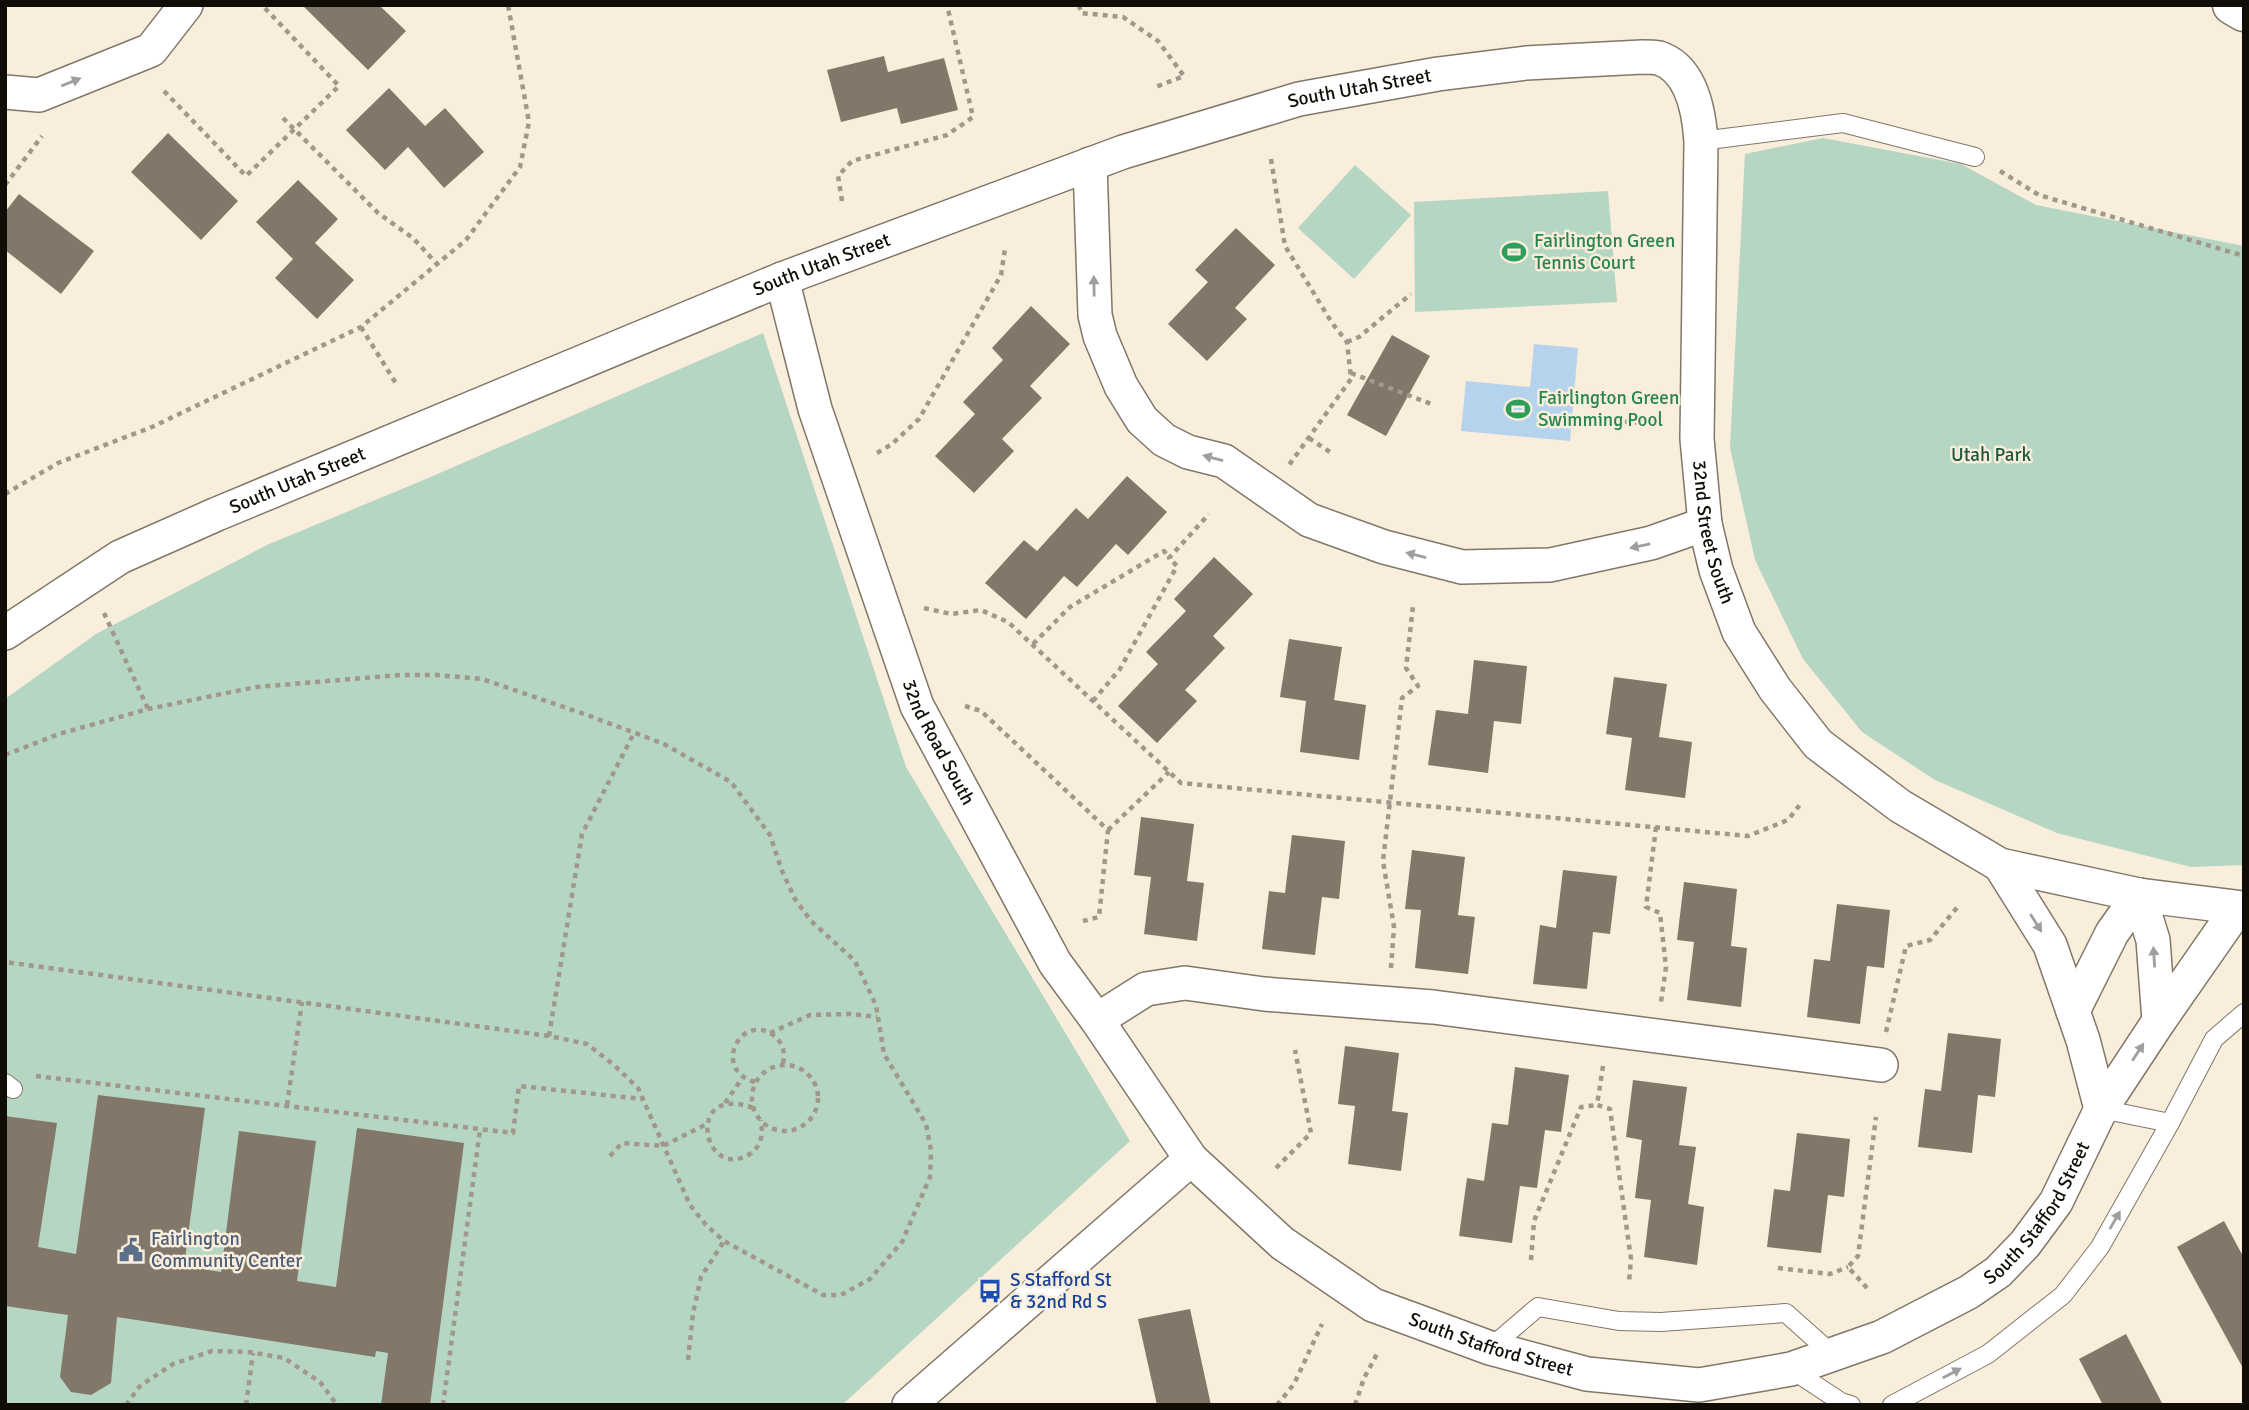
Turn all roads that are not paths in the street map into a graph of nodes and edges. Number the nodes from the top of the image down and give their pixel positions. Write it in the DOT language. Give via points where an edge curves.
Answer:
graph roads {
  1 [pos="186,5"];
  2 [pos="2232,5"];
  3 [pos="2244,12"];
  4 [pos="1682,76"];
  5 [pos="5,92"];
  6 [pos="1702,141"];
  7 [pos="1975,157"];
  8 [pos="1090,164"];
  9 [pos="782,279"];
  10 [pos="1705,524"];
  11 [pos="5,633"];
  12 [pos="2000,865"];
  13 [pos="2139,895"];
  14 [pos="2240,909"];
  15 [pos="2073,1011"];
  16 [pos="2244,1013"];
  17 [pos="1097,1020"];
  18 [pos="2159,1021"];
  19 [pos="1883,1053"];
  20 [pos="2101,1109"];
  21 [pos="2170,1123"];
  22 [pos="1191,1159"];
  23 [pos="1490,1348"];
  24 [pos="1833,1355"];
  25 [pos="1791,1369"];
  26 [pos="1700,1395"];
  27 [pos="909,1405"];
  28 [pos="1852,1405"];
  29 [pos="1892,1405"];
  5 -- 1 [label="street, one-way" via="39,95 151,50"];
  2 -- 3 [label="highway"];
  4 -- 6 [label="street, 32nd Street South" via="1695,100"];
  4 -- 8 [label="street, South Utah Street" via="1659,58 1642,57 1526,63 1438,74 1299,99"];
  6 -- 7 [label="lane" via="1843,123"];
  6 -- 10 [label="street, 32nd Street South" via="1698,439"];
  8 -- 9 [label="street, South Utah Street"];
  10 -- 8 [label="street, one-way" via="1651,543 1550,565 1462,567 1384,547 1309,520 1224,461 1164,440 1128,397 1100,336 1095,315"];
  9 -- 11 [label="street, South Utah Street" via="132,552"];
  9 -- 17 [label="street, 32nd Road South" via="815,409 917,706 1055,963"];
  10 -- 12 [label="street, 32nd Street South" via="1739,632 1818,744 1900,806"];
  12 -- 13 [label="street, 32nd Street South"];
  12 -- 15 [label="street, 32nd Street South, one-way" via="2050,945"];
  13 -- 14 [label="street, South Stafford Street"];
  13 -- 15 [label="street" via="2112,933"];
  18 -- 13 [label="street, one-way" via="2153,940"];
  14 -- 18 [label="street, South Stafford Street"];
  15 -- 20 [label="street"];
  16 -- 21 [label="lane" via="2214,1039"];
  17 -- 19 [label="street" via="1146,989 1185,983"];
  17 -- 22 [label="street, 32nd Road South"];
  20 -- 18 [label="street, South Stafford Street, one-way"];
  20 -- 21 [label="lane"];
  20 -- 24 [label="street, South Stafford Street" via="2056,1202 1998,1272 1882,1337"];
  29 -- 21 [label="lane, one-way" via="1989,1354 2063,1295 2100,1247"];
  22 -- 23 [label="street, South Stafford Street" via="1282,1242 1373,1305"];
  22 -- 27 [label="street"];
  23 -- 24 [label="lane" via="1538,1307 1619,1321 1786,1313"];
  23 -- 26 [label="street, South Stafford Street" via="1587,1374"];
  24 -- 25 [label="street, South Stafford Street"];
  25 -- 26 [label="street, South Stafford Street"];
  25 -- 28 [label="lane"];
}
